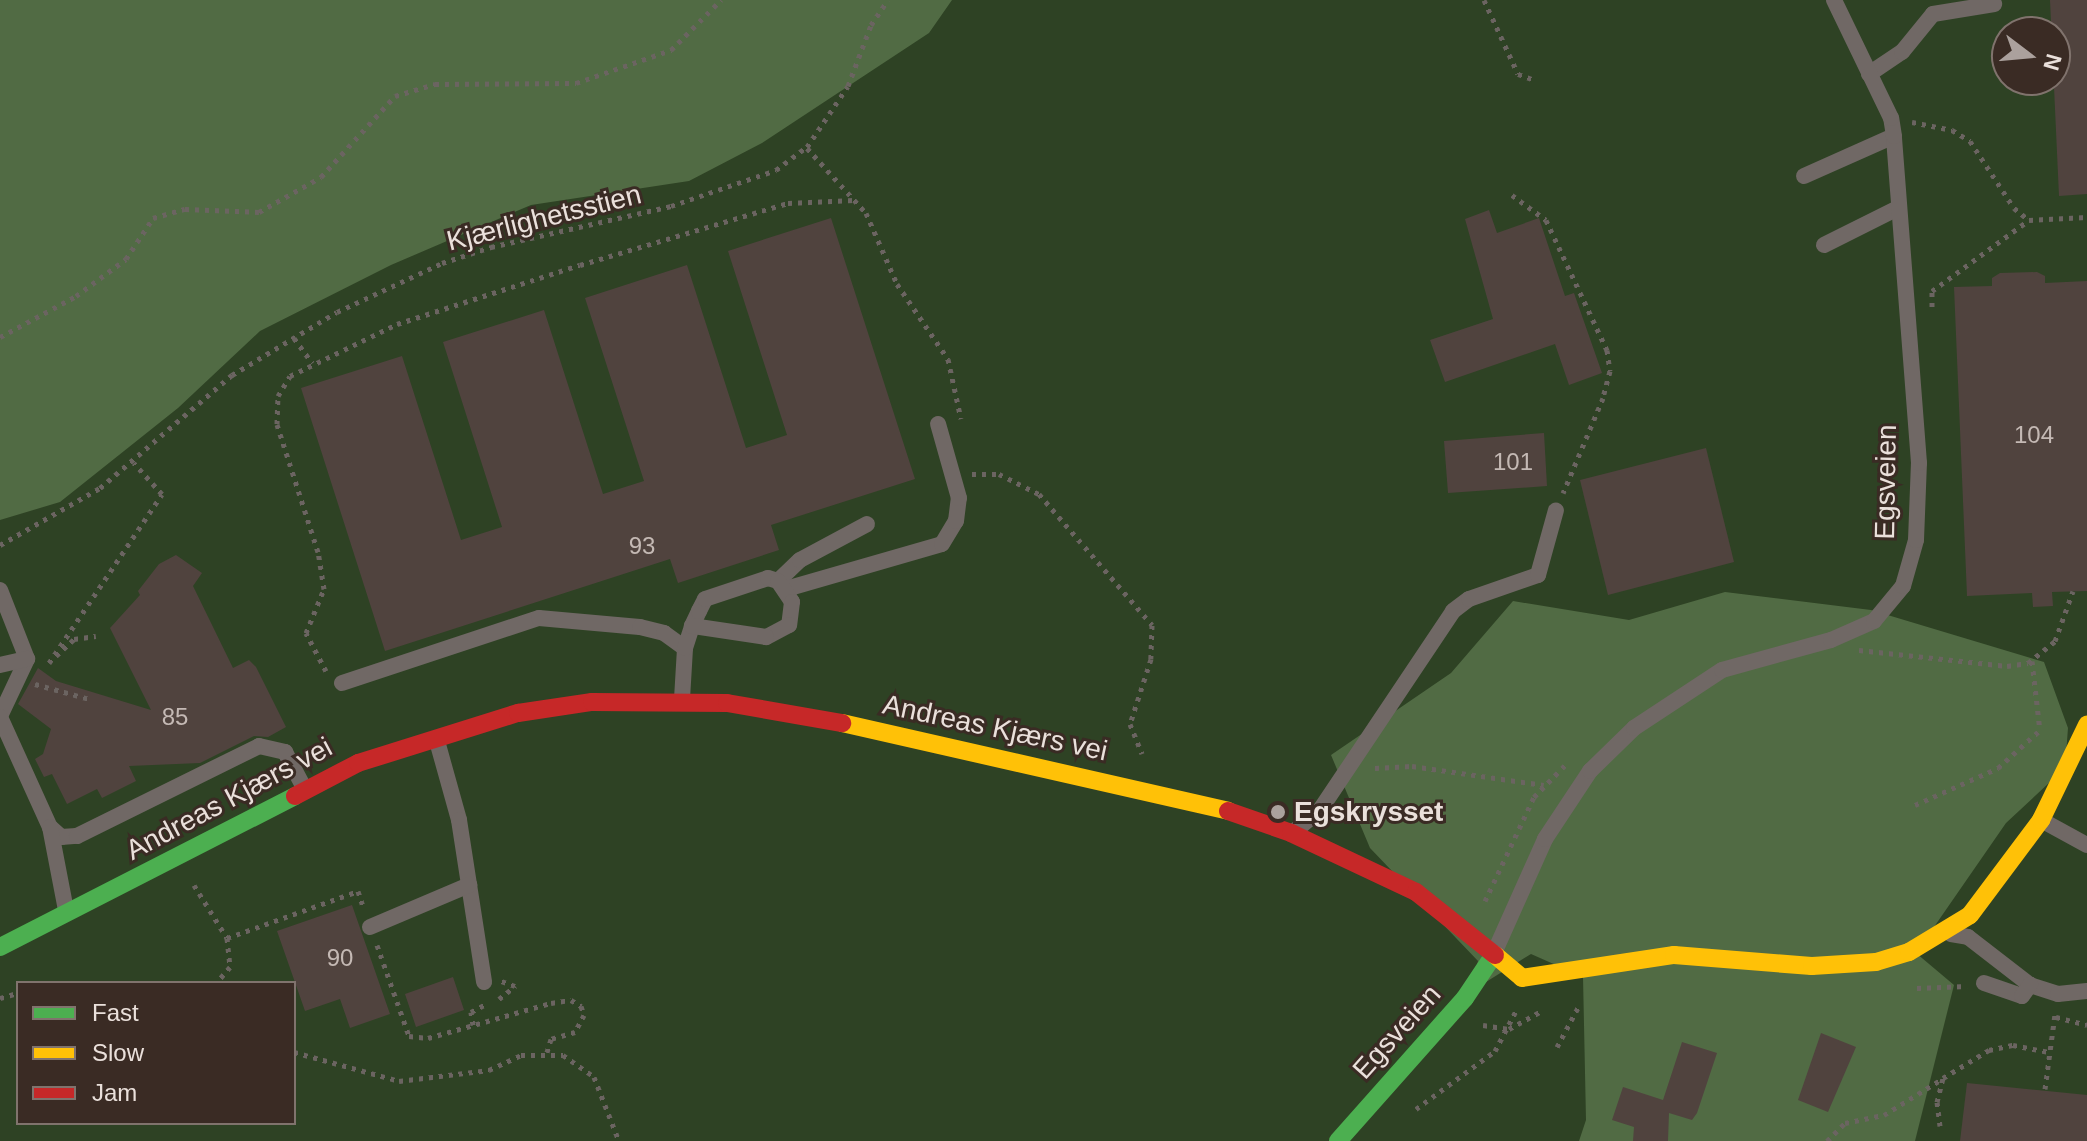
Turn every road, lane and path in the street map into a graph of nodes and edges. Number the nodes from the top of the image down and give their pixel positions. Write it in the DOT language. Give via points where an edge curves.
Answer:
graph roads {
  1 [pos="721,0"];
  2 [pos="888,0"];
  3 [pos="1484,0"];
  4 [pos="1834,0"];
  5 [pos="1994,4"];
  6 [pos="1869,74"];
  7 [pos="1532,79"];
  8 [pos="1891,118"];
  9 [pos="1894,136"];
  10 [pos="807,147"];
  11 [pos="1804,176"];
  12 [pos="1512,195"];
  13 [pos="854,200"];
  14 [pos="1898,208"];
  15 [pos="2087,217"];
  16 [pos="2029,220"];
  17 [pos="1824,245"];
  18 [pos="1932,307"];
  19 [pos="0,337"];
  20 [pos="294,338"];
  21 [pos="312,363"];
  22 [pos="938,424"];
  23 [pos="963,429"];
  24 [pos="134,463"];
  25 [pos="971,464"];
  26 [pos="974,474"];
  27 [pos="956,479"];
  28 [pos="1556,510"];
  29 [pos="867,524"];
  30 [pos="0,545"];
  31 [pos="782,585"];
  32 [pos="0,590"];
  33 [pos="2073,591"];
  34 [pos="692,626"];
  35 [pos="1845,634"];
  36 [pos="96,636"];
  37 [pos="685,648"];
  38 [pos="27,659"];
  39 [pos="2032,661"];
  40 [pos="48,664"];
  41 [pos="0,665"];
  42 [pos="19,680"];
  43 [pos="342,683"];
  44 [pos="89,699"];
  45 [pos="682,701"];
  46 [pos="0,716"];
  47 [pos="2087,725"];
  48 [pos="2040,730"];
  49 [pos="435,736"];
  50 [pos="2045,738"];
  51 [pos="1579,752"];
  52 [pos="1148,760"];
  53 [pos="1341,774"];
  54 [pos="1544,785"];
  55 [pos="304,787"];
  56 [pos="1915,805"];
  57 [pos="2041,820"];
  58 [pos="50,827"];
  59 [pos="1291,833"];
  60 [pos="2087,845"];
  61 [pos="176,858"];
  62 [pos="469,885"];
  63 [pos="67,915"];
  64 [pos="1477,916"];
  65 [pos="370,927"];
  66 [pos="1945,933"];
  67 [pos="227,938"];
  68 [pos="0,947"];
  69 [pos="1493,956"];
  70 [pos="1522,978"];
  71 [pos="218,981"];
  72 [pos="484,982"];
  73 [pos="1984,983"];
  74 [pos="2030,985"];
  75 [pos="2058,994"];
  76 [pos="2084,994"];
  77 [pos="1584,996"];
  78 [pos="2055,1016"];
  79 [pos="2087,1025"];
  80 [pos="1557,1047"];
  81 [pos="547,1052"];
  82 [pos="2050,1052"];
  83 [pos="296,1053"];
  84 [pos="1943,1078"];
  85 [pos="2045,1089"];
  86 [pos="1405,1118"];
  87 [pos="1940,1126"];
  88 [pos="619,1141"];
  89 [pos="1338,1141"];
  90 [pos="1827,1141"];
  1 -- 19 [label="path" via="671,50 576,83 435,84 395,96 321,177 259,212 185,209 153,218 126,259 76,296"];
  2 -- 10 [label="path, Kjærlighetsstien" via="871,25 848,86"];
  3 -- 7 [label="path" via="1518,74"];
  4 -- 6 [label="lane, Egsveien"];
  5 -- 6 [label="lane" via="1933,14 1902,52"];
  6 -- 8 [label="lane, Egsveien"];
  8 -- 9 [label="lane, Egsveien"];
  8 -- 16 [label="path" via="1952,130 1970,141 2014,208"];
  9 -- 11 [label="lane"];
  9 -- 14 [label="lane, Egsveien"];
  10 -- 13 [label="path"];
  10 -- 20 [label="path, Kjærlighetsstien" via="776,170 701,197 442,263"];
  12 -- 28 [label="path" via="1546,220 1607,350 1610,371"];
  13 -- 21 [label="path" via="788,203 741,216 397,324"];
  13 -- 23 [label="path" via="866,213 897,284 948,359"];
  14 -- 17 [label="lane"];
  14 -- 35 [label="lane, Egsveien" via="1919,463 1916,540 1903,586 1874,621"];
  15 -- 16 [label="path"];
  16 -- 18 [label="path" via="1932,291"];
  20 -- 21 [label="path"];
  20 -- 24 [label="path, Kjærlighetsstien" via="232,375"];
  21 -- 43 [label="path" via="282,386 277,424 318,552 324,589 306,633 318,663"];
  22 -- 27 [label="lane"];
  24 -- 30 [label="path, Kjærlighetsstien"];
  24 -- 40 [label="path" via="162,494"];
  25 -- 26 [label="path"];
  26 -- 27 [label="path"];
  26 -- 52 [label="path" via="999,474 1039,494 1152,625 1151,659 1130,724 1137,748"];
  27 -- 31 [label="lane" via="956,521 937,547"];
  28 -- 53 [label="lane" via="1538,575 1469,599 1453,611"];
  29 -- 31 [label="lane" via="800,560"];
  31 -- 34 [label="lane" via="756,580 715,592 705,599"];
  31 -- 34 [label="lane" via="792,614 789,625 777,634"];
  32 -- 38 [label="lane"];
  33 -- 39 [label="path" via="2055,641"];
  34 -- 37 [label="lane"];
  35 -- 39 [label="path" via="1859,650 1872,653 2007,666"];
  35 -- 69 [label="lane, Egsveien" via="1722,670 1634,728 1590,771 1545,839"];
  36 -- 40 [label="path" via="74,639"];
  37 -- 43 [label="lane" via="664,633 640,627 539,618"];
  37 -- 45 [label="lane"];
  38 -- 40 [label="path"];
  38 -- 41 [label="lane"];
  38 -- 42 [label="lane"];
  39 -- 48 [label="path"];
  42 -- 44 [label="path"];
  42 -- 46 [label="lane"];
  45 -- 49 [label="street, Andreas Kjærs vei" via="556,705"];
  45 -- 59 [label="street, Andreas Kjærs vei" via="806,715 1173,795"];
  46 -- 58 [label="lane"];
  47 -- 57 [label="street"];
  48 -- 50 [label="path"];
  48 -- 56 [label="path" via="1998,768"];
  49 -- 55 [label="street, Andreas Kjærs vei"];
  49 -- 62 [label="lane" via="459,820"];
  51 -- 54 [label="path"];
  53 -- 54 [label="path" via="1412,766"];
  53 -- 59 [label="lane" via="1320,810"];
  54 -- 64 [label="path"];
  55 -- 58 [label="lane" via="285,752 259,746 77,836 61,837"];
  55 -- 61 [label="street, Andreas Kjærs vei"];
  57 -- 60 [label="lane"];
  57 -- 66 [label="street" via="1970,915"];
  58 -- 63 [label="lane"];
  59 -- 69 [label="street, Andreas Kjærs vei" via="1445,910"];
  61 -- 63 [label="street, Andreas Kjærs vei"];
  61 -- 67 [label="path"];
  62 -- 65 [label="lane"];
  62 -- 72 [label="lane"];
  63 -- 68 [label="street, Andreas Kjærs vei"];
  65 -- 67 [label="path" via="358,891"];
  65 -- 81 [label="path" via="409,1036 428,1038 571,1000 584,1015 575,1032 551,1039"];
  66 -- 70 [label="street" via="1876,962 1812,966 1674,955"];
  66 -- 74 [label="lane" via="1968,937"];
  67 -- 71 [label="path" via="230,967"];
  69 -- 70 [label="street"];
  69 -- 89 [label="street, Egsveien" via="1457,1008"];
  70 -- 86 [label="path" via="1516,1012 1495,1051"];
  73 -- 74 [label="lane" via="2022,996"];
  74 -- 75 [label="lane"];
  75 -- 76 [label="lane"];
  75 -- 78 [label="path"];
  77 -- 80 [label="path"];
  78 -- 79 [label="path"];
  78 -- 82 [label="path"];
  81 -- 83 [label="path" via="462,1075 399,1081"];
  81 -- 88 [label="path" via="579,1063 594,1077"];
  82 -- 84 [label="path" via="2013,1045 1989,1050"];
  82 -- 85 [label="path"];
  84 -- 87 [label="path" via="1937,1102"];
  84 -- 90 [label="path" via="1884,1115 1845,1123"];
}
